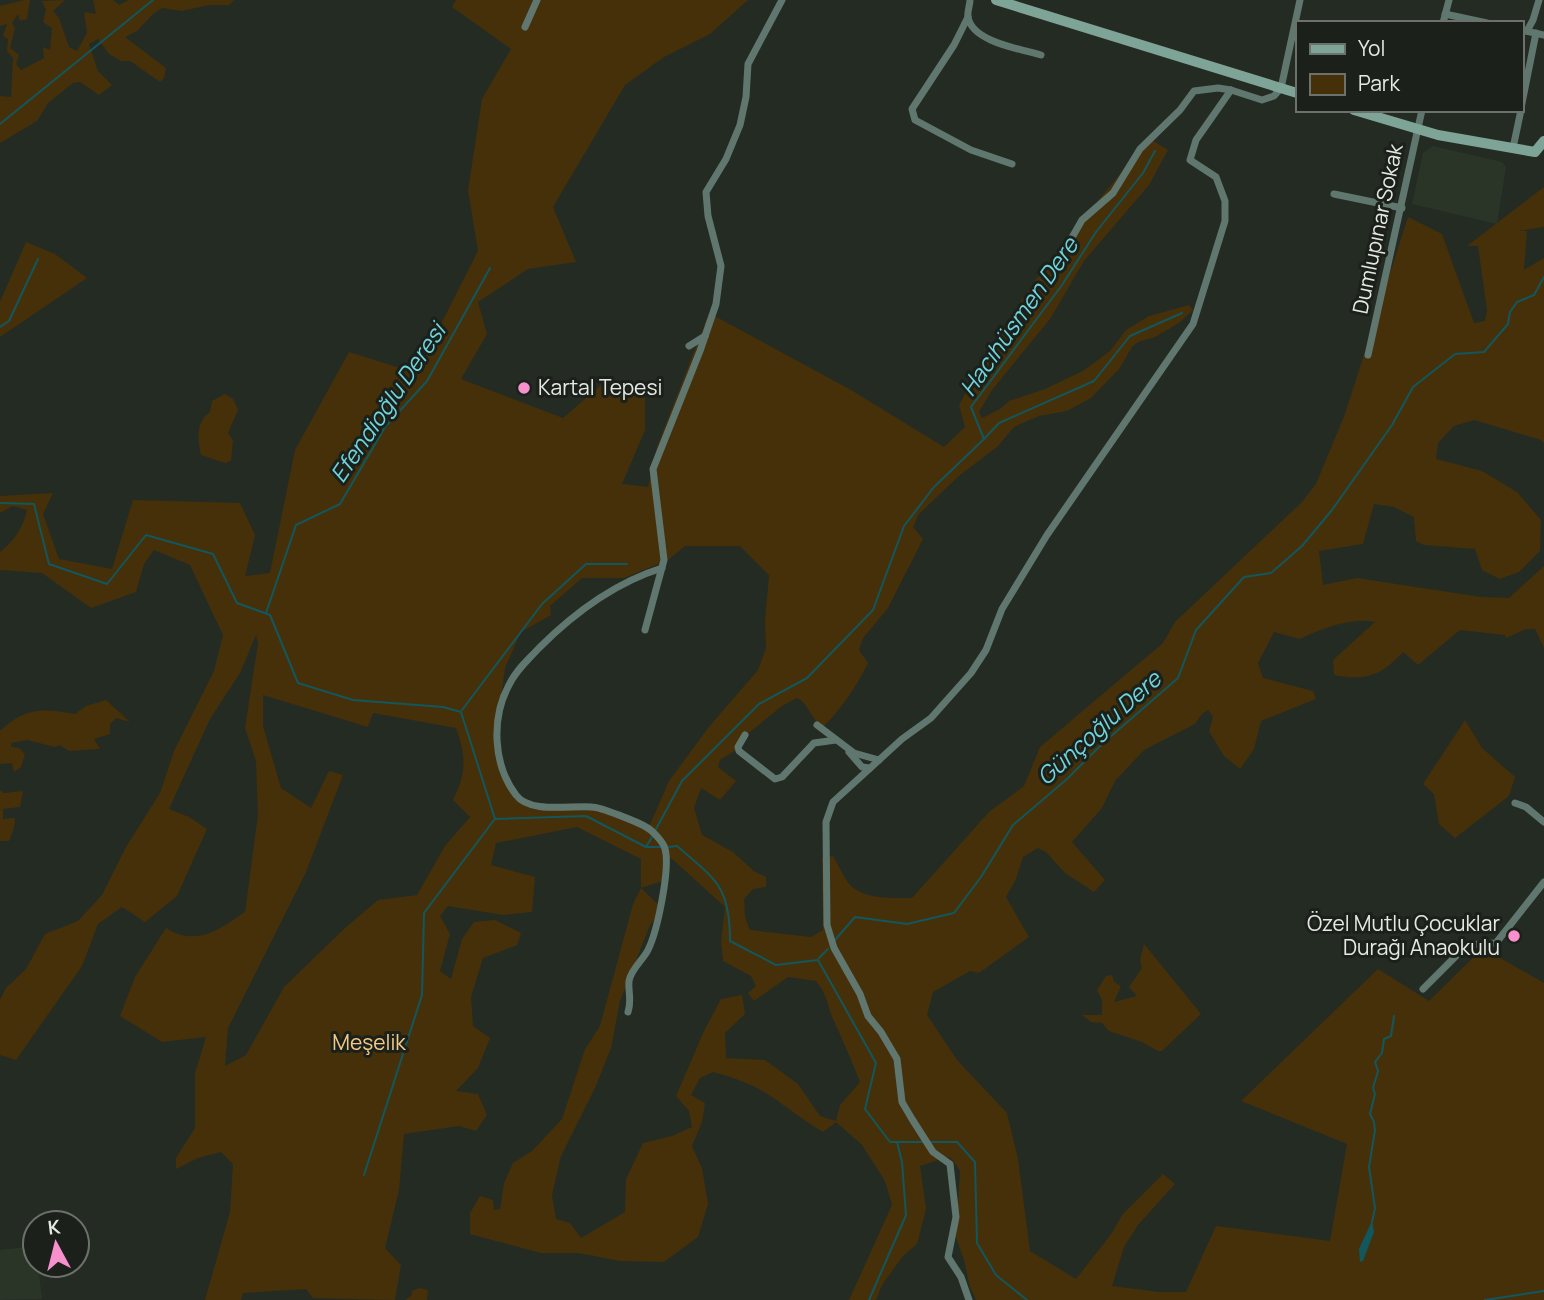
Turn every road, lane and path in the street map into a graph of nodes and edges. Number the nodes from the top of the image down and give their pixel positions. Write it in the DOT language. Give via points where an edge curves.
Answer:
graph roads {
  1 [pos="537,0"];
  2 [pos="782,0"];
  3 [pos="970,0"];
  4 [pos="996,0"];
  5 [pos="1300,0"];
  6 [pos="1449,0"];
  7 [pos="1539,0"];
  8 [pos="968,17"];
  9 [pos="1444,18"];
  10 [pos="1470,21"];
  11 [pos="525,27"];
  12 [pos="1524,30"];
  13 [pos="1540,34"];
  14 [pos="1041,55"];
  15 [pos="1281,88"];
  16 [pos="1231,90"];
  17 [pos="1296,93"];
  18 [pos="1523,101"];
  19 [pos="1360,112"];
  20 [pos="1422,112"];
  21 [pos="1520,112"];
  22 [pos="1417,130"];
  23 [pos="1544,141"];
  24 [pos="1513,148"];
  25 [pos="1012,164"];
  26 [pos="1335,194"];
  27 [pos="1402,208"];
  28 [pos="1058,262"];
  29 [pos="705,335"];
  30 [pos="689,346"];
  31 [pos="1368,355"];
  32 [pos="662,568"];
  33 [pos="645,630"];
  34 [pos="817,725"];
  35 [pos="745,735"];
  36 [pos="836,740"];
  37 [pos="844,747"];
  38 [pos="859,754"];
  39 [pos="879,760"];
  40 [pos="870,768"];
  41 [pos="1515,803"];
  42 [pos="1544,822"];
  43 [pos="1544,882"];
  44 [pos="1423,989"];
  45 [pos="628,1012"];
  46 [pos="969,1300"];
  1 -- 11 [label="street"];
  2 -- 29 [label="street" via="748,64 740,125 706,192 721,266 716,304"];
  3 -- 8 [label="street"];
  4 -- 15 [label="street"];
  5 -- 15 [label="street"];
  6 -- 9 [label="street"];
  7 -- 12 [label="street" via="1533,20"];
  8 -- 14 [label="street" via="981,36"];
  8 -- 25 [label="street" via="912,109 915,120 971,150"];
  9 -- 10 [label="street"];
  12 -- 13 [label="street"];
  13 -- 18 [label="street"];
  15 -- 16 [label="street" via="1262,100"];
  15 -- 17 [label="street"];
  16 -- 28 [label="street" via="1194,91 1140,149 1113,193 1082,220"];
  16 -- 39 [label="street" via="1196,140 1190,159 1216,177 1225,201 1225,221 1193,324 1047,535 1002,608 986,650 971,673 931,718"];
  19 -- 22 [label="street"];
  20 -- 22 [label="street, Dumlupınar Sokak"];
  21 -- 24 [label="street"];
  22 -- 24 [label="street"];
  22 -- 27 [label="street, Dumlupınar Sokak"];
  23 -- 24 [label="street" via="1535,152"];
  26 -- 27 [label="street"];
  27 -- 31 [label="street, Dumlupınar Sokak"];
  29 -- 30 [label="street"];
  29 -- 32 [label="street" via="653,469"];
  32 -- 33 [label="street"];
  32 -- 45 [label="street" via="598,599 562,626 519,669 500,705 496,744 504,775 517,798 546,807 595,807 649,828 665,847 665,892 649,949 629,980"];
  34 -- 36 [label="street"];
  35 -- 36 [label="street" via="739,751 775,779 814,743"];
  36 -- 37 [label="street"];
  37 -- 38 [label="street"];
  37 -- 40 [label="street" via="862,767"];
  38 -- 39 [label="street"];
  38 -- 40 [label="street"];
  39 -- 40 [label="street"];
  40 -- 46 [label="street" via="833,802 826,822 827,925 867,1016 897,1059 902,1101 933,1152 950,1164 956,1217 948,1257"];
  41 -- 42 [label="street"];
  43 -- 44 [label="street" via="1496,943 1467,945"];
}
